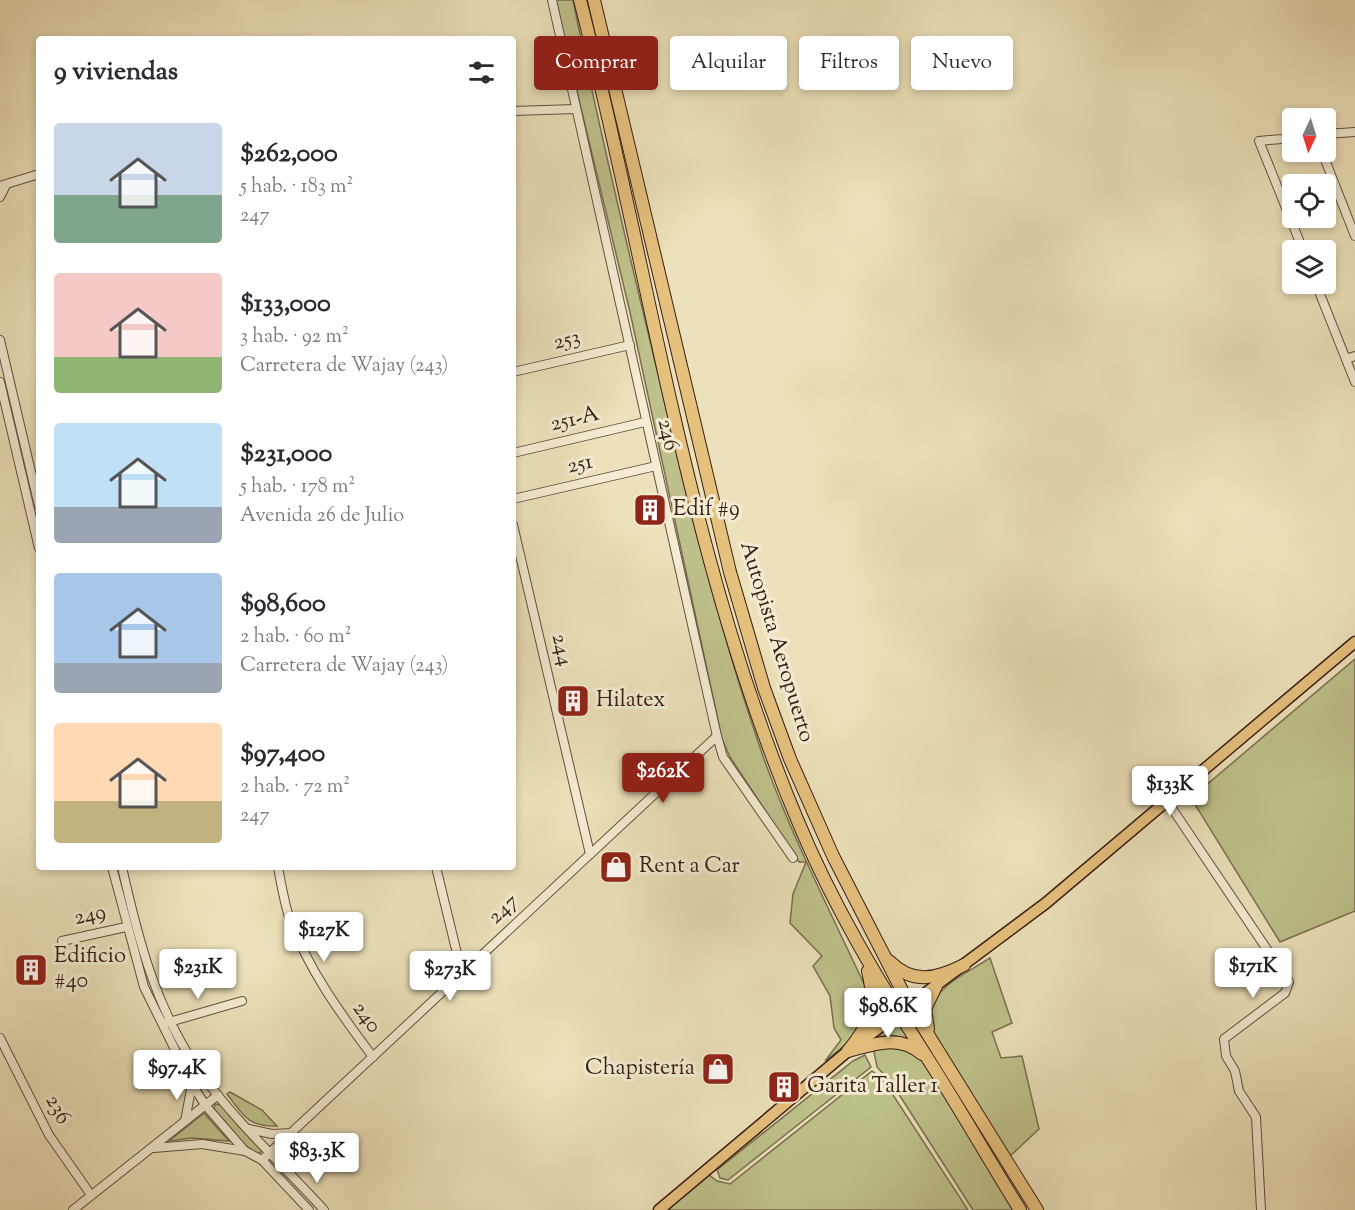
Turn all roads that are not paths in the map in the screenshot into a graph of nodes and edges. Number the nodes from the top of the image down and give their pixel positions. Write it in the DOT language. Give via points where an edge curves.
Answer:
graph roads {
  1 [pos="552,0"];
  2 [pos="580,0"];
  3 [pos="594,0"];
  4 [pos="576,109"];
  5 [pos="516,111"];
  6 [pos="1355,132"];
  7 [pos="1336,133"];
  8 [pos="1282,139"];
  9 [pos="1326,162"];
  10 [pos="36,175"];
  11 [pos="3,185"];
  12 [pos="0,196"];
  13 [pos="1355,236"];
  14 [pos="1299,240"];
  15 [pos="1320,294"];
  16 [pos="0,340"];
  17 [pos="630,345"];
  18 [pos="1355,356"];
  19 [pos="1346,359"];
  20 [pos="516,371"];
  21 [pos="0,382"];
  22 [pos="1355,382"];
  23 [pos="645,422"];
  24 [pos="516,452"];
  25 [pos="656,466"];
  26 [pos="33,481"];
  27 [pos="24,483"];
  28 [pos="36,494"];
  29 [pos="516,498"];
  30 [pos="35,518"];
  31 [pos="516,537"];
  32 [pos="524,570"];
  33 [pos="516,572"];
  34 [pos="1355,642"];
  35 [pos="717,736"];
  36 [pos="1167,801"];
  37 [pos="590,854"];
  38 [pos="792,858"];
  39 [pos="113,870"];
  40 [pos="123,870"];
  41 [pos="279,870"];
  42 [pos="437,870"];
  43 [pos="126,927"];
  44 [pos="62,941"];
  45 [pos="880,952"];
  46 [pos="864,955"];
  47 [pos="964,965"];
  48 [pos="462,974"];
  49 [pos="936,986"];
  50 [pos="242,1001"];
  51 [pos="909,1004"];
  52 [pos="898,1013"];
  53 [pos="166,1023"];
  54 [pos="0,1038"];
  55 [pos="932,1042"];
  56 [pos="848,1051"];
  57 [pos="373,1057"];
  58 [pos="928,1059"];
  59 [pos="192,1084"];
  60 [pos="218,1095"];
  61 [pos="205,1105"];
  62 [pos="185,1122"];
  63 [pos="247,1129"];
  64 [pos="292,1133"];
  65 [pos="152,1148"];
  66 [pos="245,1151"];
  67 [pos="270,1152"];
  68 [pos="262,1160"];
  69 [pos="291,1174"];
  70 [pos="91,1195"];
  71 [pos="73,1210"];
  72 [pos="309,1210"];
  73 [pos="324,1210"];
  74 [pos="659,1210"];
  75 [pos="1020,1210"];
  76 [pos="1037,1210"];
  77 [pos="1261,1210"];
  1 -- 4 [label="street, 246"];
  2 -- 46 [label="highway, Autopista Aeropuerto" via="723,612 748,692 797,819 824,882"];
  3 -- 45 [label="highway, Autopista Aeropuerto" via="741,614 790,759"];
  4 -- 5 [label="street"];
  4 -- 17 [label="street, 246"];
  6 -- 7 [label="street"];
  8 -- 14 [label="street" via="1259,141"];
  9 -- 13 [label="street"];
  10 -- 11 [label="street"];
  11 -- 12 [label="street"];
  15 -- 19 [label="street"];
  16 -- 26 [label="street"];
  17 -- 20 [label="street, 253"];
  17 -- 23 [label="street, 246"];
  18 -- 19 [label="street"];
  19 -- 22 [label="street"];
  21 -- 27 [label="street"];
  23 -- 24 [label="street, 251-A"];
  23 -- 25 [label="street, 246"];
  25 -- 29 [label="street, 251"];
  25 -- 35 [label="street, 246"];
  26 -- 27 [label="street"];
  26 -- 28 [label="street"];
  27 -- 30 [label="street"];
  31 -- 32 [label="street, 244"];
  32 -- 33 [label="street"];
  32 -- 37 [label="street, 244"];
  34 -- 36 [label="main road"];
  35 -- 37 [label="street, 247"];
  35 -- 38 [label="street, 246" via="723,757"];
  36 -- 47 [label="main road" via="1046,903"];
  36 -- 77 [label="street" via="1289,982 1285,993 1224,1039 1239,1091 1256,1117"];
  37 -- 48 [label="street, 247"];
  39 -- 43 [label="street"];
  40 -- 53 [label="street" via="140,946"];
  41 -- 57 [label="street, 240" via="289,915 309,964"];
  42 -- 48 [label="street"];
  43 -- 44 [label="street, 249"];
  43 -- 53 [label="street" via="144,987"];
  45 -- 47 [label="highway" via="907,975 919,978 943,976"];
  45 -- 51 [label="highway, Autopista Aeropuerto"];
  46 -- 52 [label="highway, Autopista Aeropuerto"];
  46 -- 56 [label="highway" via="873,1004 864,1030"];
  47 -- 49 [label="main road"];
  48 -- 57 [label="street, 247"];
  49 -- 51 [label="main road"];
  49 -- 55 [label="highway" via="925,1009"];
  50 -- 53 [label="street"];
  51 -- 52 [label="main road"];
  51 -- 55 [label="highway, Autopista Aeropuerto"];
  52 -- 56 [label="main road"];
  52 -- 58 [label="highway, Autopista Aeropuerto"];
  53 -- 59 [label="street"];
  53 -- 60 [label="street"];
  54 -- 70 [label="street, 236" via="49,1135"];
  55 -- 76 [label="highway, Autopista Aeropuerto"];
  56 -- 58 [label="highway" via="893,1041 914,1047"];
  56 -- 74 [label="main road"];
  57 -- 64 [label="street, 247"];
  58 -- 75 [label="highway, Autopista Aeropuerto"];
  59 -- 61 [label="street"];
  59 -- 62 [label="street"];
  60 -- 61 [label="street"];
  60 -- 63 [label="street"];
  61 -- 62 [label="street"];
  61 -- 66 [label="street"];
  62 -- 65 [label="street"];
  63 -- 64 [label="street"];
  63 -- 67 [label="street"];
  64 -- 67 [label="street, 247"];
  64 -- 69 [label="street" via="286,1148"];
  65 -- 66 [label="street" via="202,1144"];
  65 -- 70 [label="street"];
  66 -- 68 [label="street"];
  67 -- 68 [label="street, 247"];
  67 -- 69 [label="street"];
  68 -- 72 [label="street"];
  69 -- 73 [label="street"];
  70 -- 71 [label="street"];
}
